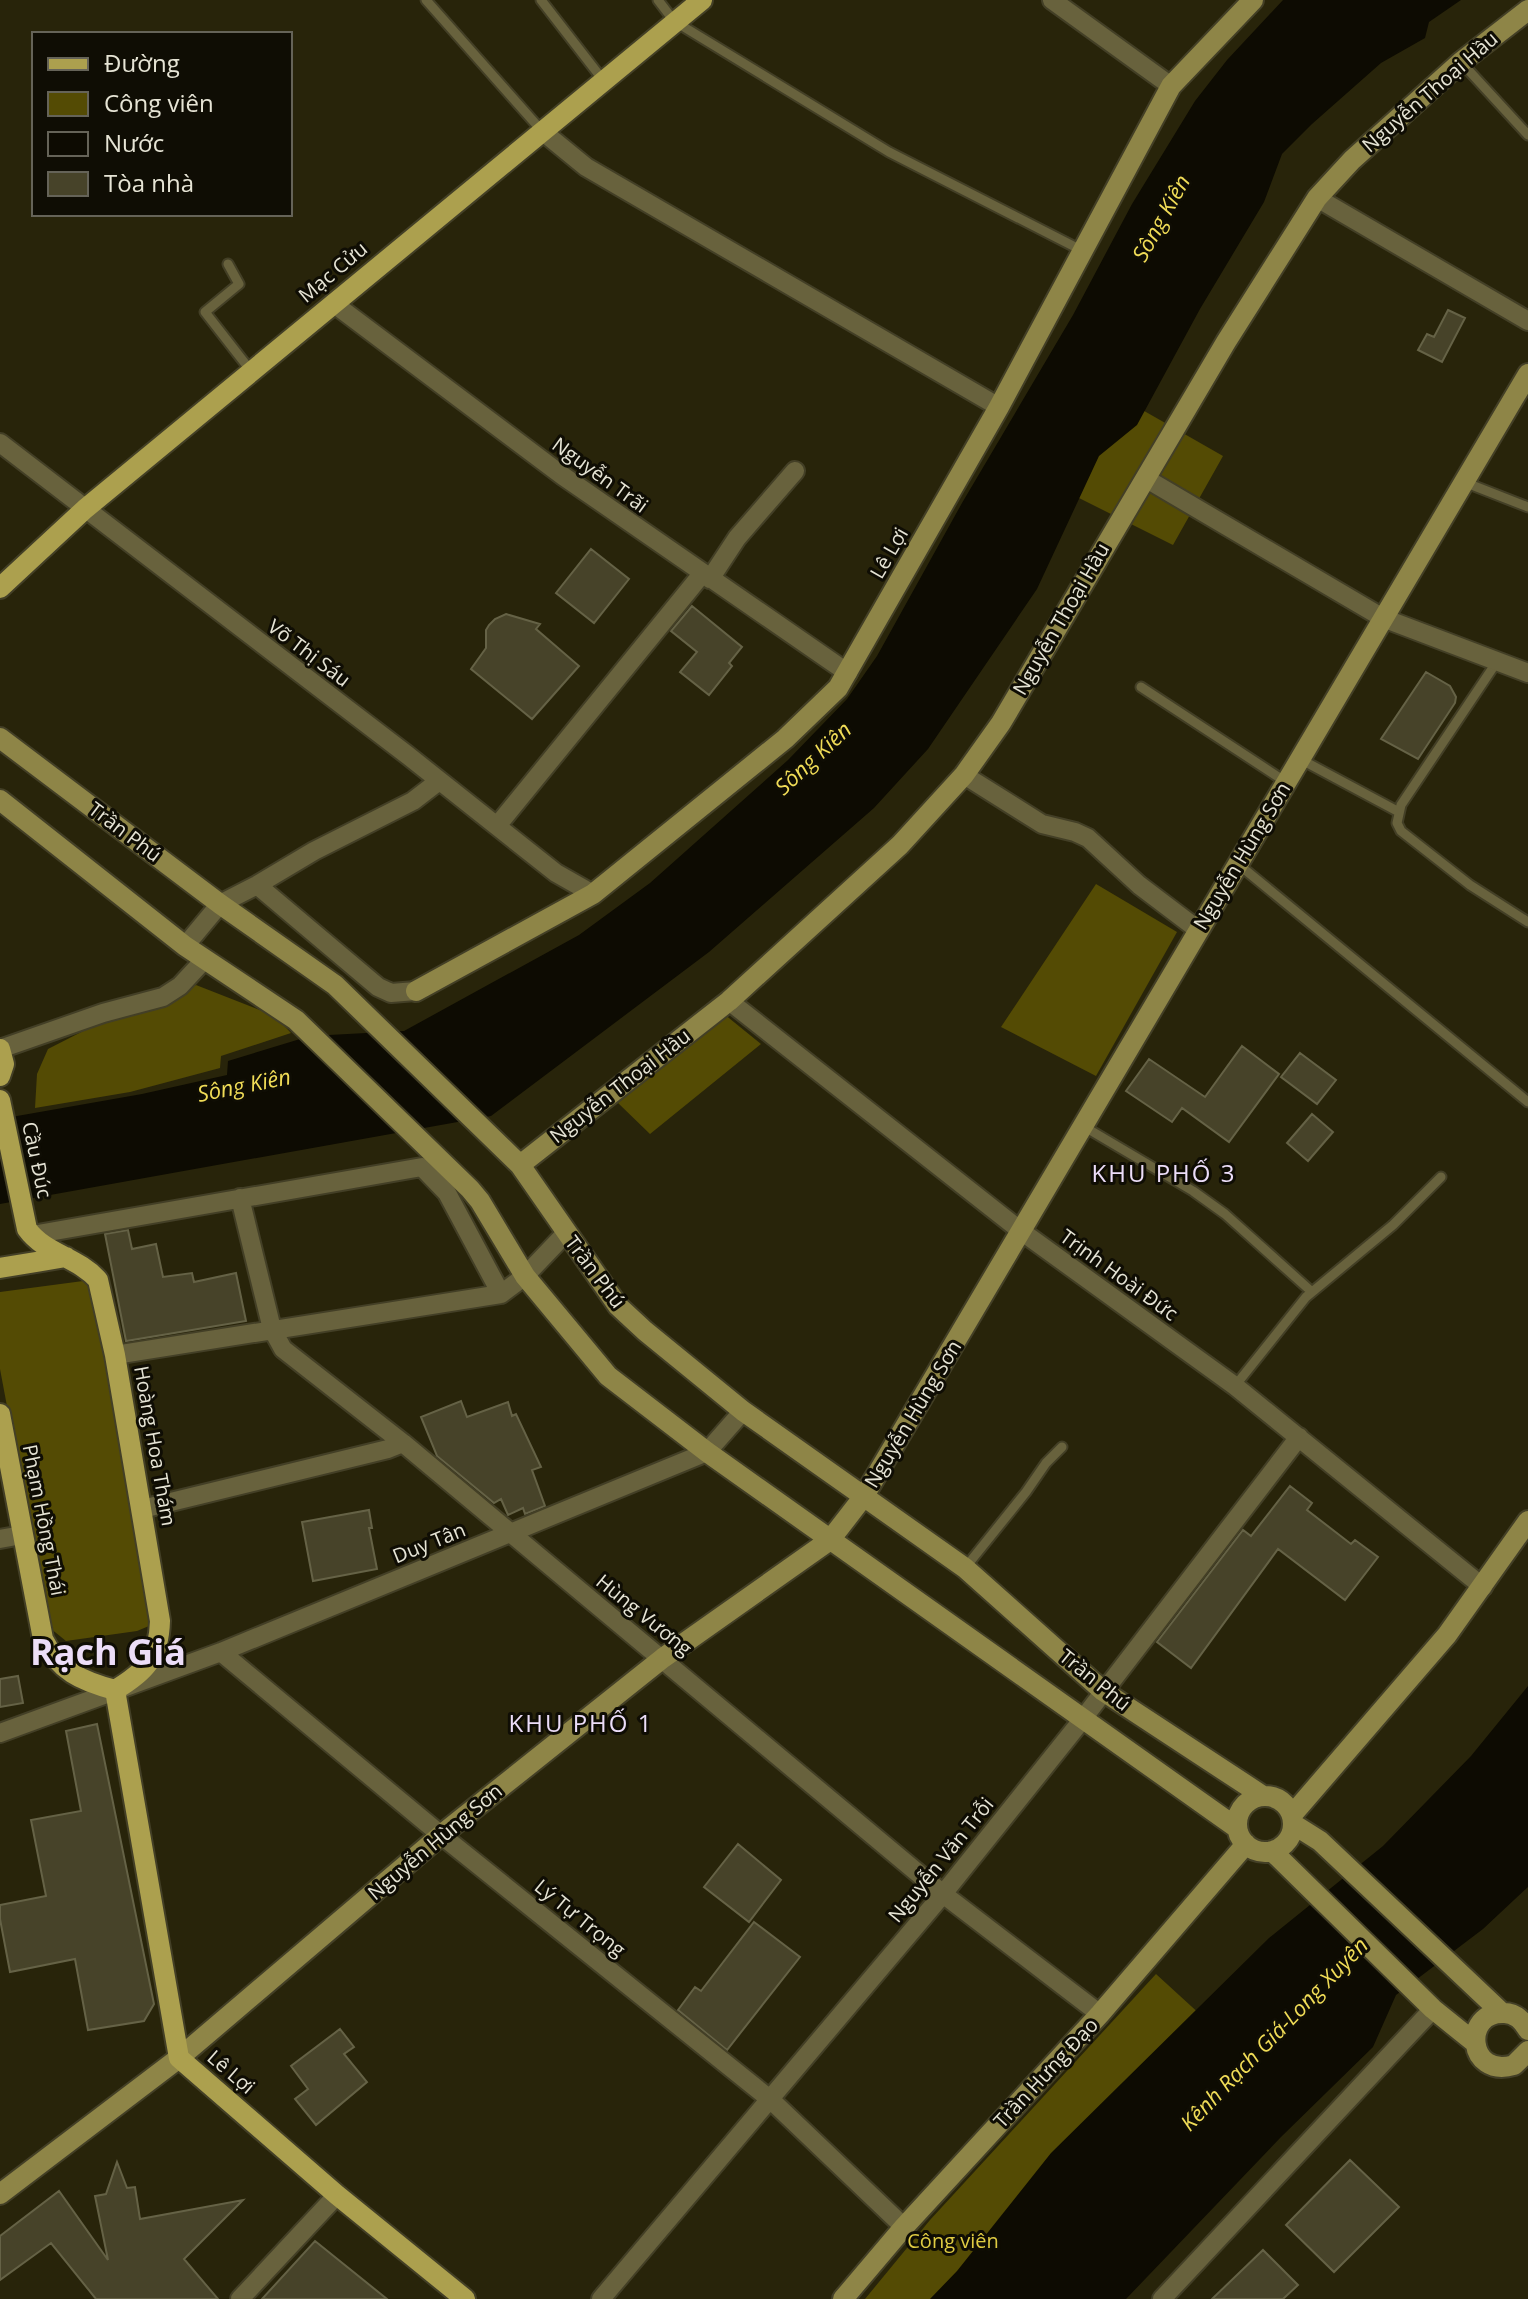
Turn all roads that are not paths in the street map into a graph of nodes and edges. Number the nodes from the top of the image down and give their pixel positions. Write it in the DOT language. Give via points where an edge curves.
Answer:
graph roads {
  1 [pos="426,0"];
  2 [pos="541,0"];
  3 [pos="658,0"];
  4 [pos="702,0"];
  5 [pos="1052,0"];
  6 [pos="1253,0"];
  7 [pos="1528,10"];
  8 [pos="674,21"];
  9 [pos="1461,62"];
  10 [pos="603,80"];
  11 [pos="1171,86"];
  12 [pos="542,131"];
  13 [pos="1528,135"];
  14 [pos="1317,198"];
  15 [pos="1083,251"];
  16 [pos="228,264"];
  17 [pos="333,303"];
  18 [pos="1528,321"];
  19 [pos="251,371"];
  20 [pos="1528,374"];
  21 [pos="999,407"];
  22 [pos="0,443"];
  23 [pos="795,471"];
  24 [pos="1145,478"];
  25 [pos="1464,482"];
  26 [pos="1528,507"];
  27 [pos="85,509"];
  28 [pos="706,577"];
  29 [pos="0,588"];
  30 [pos="1383,618"];
  31 [pos="1498,660"];
  32 [pos="848,673"];
  33 [pos="1528,673"];
  34 [pos="1141,687"];
  35 [pos="0,738"];
  36 [pos="1300,759"];
  37 [pos="964,775"];
  38 [pos="439,781"];
  39 [pos="1286,782"];
  40 [pos="0,800"];
  41 [pos="1399,812"];
  42 [pos="497,826"];
  43 [pos="1238,864"];
  44 [pos="257,885"];
  45 [pos="593,894"];
  46 [pos="220,904"];
  47 [pos="1528,922"];
  48 [pos="1197,929"];
  49 [pos="185,946"];
  50 [pos="205,959"];
  51 [pos="416,991"];
  52 [pos="729,1001"];
  53 [pos="0,1049"];
  54 [pos="0,1076"];
  55 [pos="1528,1102"];
  56 [pos="1,1103"];
  57 [pos="1083,1126"];
  58 [pos="520,1165"];
  59 [pos="1441,1177"];
  60 [pos="240,1198"];
  61 [pos="1021,1231"];
  62 [pos="29,1232"];
  63 [pos="566,1233"];
  64 [pos="66,1257"];
  65 [pos="0,1268"];
  66 [pos="525,1276"];
  67 [pos="1312,1292"];
  68 [pos="501,1294"];
  69 [pos="272,1329"];
  70 [pos="115,1355"];
  71 [pos="1235,1386"];
  72 [pos="743,1411"];
  73 [pos="0,1414"];
  74 [pos="1299,1437"];
  75 [pos="403,1443"];
  76 [pos="1062,1447"];
  77 [pos="707,1452"];
  78 [pos="864,1496"];
  79 [pos="142,1509"];
  80 [pos="1528,1521"];
  81 [pos="510,1534"];
  82 [pos="22,1535"];
  83 [pos="0,1539"];
  84 [pos="830,1540"];
  85 [pos="965,1568"];
  86 [pos="1483,1587"];
  87 [pos="221,1652"];
  88 [pos="663,1658"];
  89 [pos="115,1690"];
  90 [pos="1103,1691"];
  91 [pos="1082,1720"];
  92 [pos="0,1733"];
  93 [pos="1263,1796"];
  94 [pos="1293,1820"];
  95 [pos="441,1835"];
  96 [pos="1241,1836"];
  97 [pos="1272,1851"];
  98 [pos="943,1894"];
  99 [pos="1433,2009"];
  100 [pos="1100,2014"];
  101 [pos="1520,2018"];
  102 [pos="1474,2042"];
  103 [pos="179,2058"];
  104 [pos="1526,2059"];
  105 [pos="771,2100"];
  106 [pos="2,2187"];
  107 [pos="337,2195"];
  108 [pos="904,2227"];
  109 [pos="240,2299"];
  110 [pos="465,2299"];
  111 [pos="601,2299"];
  112 [pos="843,2299"];
  113 [pos="1162,2299"];
  1 -- 12 [label="lane"];
  2 -- 10 [label="lane"];
  3 -- 8 [label="lane"];
  4 -- 8 [label="main road, Mạc Cửu"];
  5 -- 11 [label="street"];
  6 -- 11 [label="street, Lê Lợi"];
  7 -- 9 [label="street, Nguyễn Thoại Hầu"];
  8 -- 10 [label="main road, Mạc Cửu"];
  8 -- 15 [label="lane" via="889,152"];
  9 -- 13 [label="lane"];
  9 -- 14 [label="street, Nguyễn Thoại Hầu"];
  10 -- 12 [label="main road, Mạc Cửu"];
  11 -- 15 [label="street, Lê Lợi"];
  12 -- 17 [label="main road, Mạc Cửu"];
  12 -- 21 [label="street" via="586,167"];
  14 -- 18 [label="street"];
  14 -- 24 [label="street, Nguyễn Thoại Hầu"];
  15 -- 21 [label="street, Lê Lợi"];
  16 -- 19 [label="lane" via="239,284 205,312"];
  17 -- 19 [label="main road, Mạc Cửu"];
  17 -- 28 [label="street, Nguyễn Trãi"];
  19 -- 27 [label="main road, Mạc Cửu"];
  20 -- 25 [label="street, Nguyễn Hùng Sơn"];
  21 -- 32 [label="street, Lê Lợi"];
  22 -- 27 [label="street, Võ Thị Sáu"];
  23 -- 28 [label="street"];
  24 -- 30 [label="street"];
  24 -- 37 [label="street, Nguyễn Thoại Hầu" via="1001,723"];
  25 -- 26 [label="lane"];
  25 -- 30 [label="street, Nguyễn Hùng Sơn"];
  27 -- 29 [label="main road, Mạc Cửu"];
  27 -- 38 [label="street, Võ Thị Sáu"];
  28 -- 32 [label="street, Nguyễn Trãi"];
  28 -- 42 [label="street"];
  30 -- 31 [label="street"];
  30 -- 36 [label="street, Nguyễn Hùng Sơn"];
  31 -- 33 [label="street"];
  31 -- 41 [label="lane"];
  32 -- 45 [label="street, Lê Lợi" via="785,739"];
  34 -- 39 [label="lane"];
  35 -- 46 [label="street, Trần Phú"];
  36 -- 39 [label="street, Nguyễn Hùng Sơn"];
  36 -- 41 [label="lane"];
  37 -- 48 [label="street" via="1042,824 1088,838"];
  37 -- 52 [label="street, Nguyễn Thoại Hầu" via="900,845"];
  38 -- 42 [label="street, Võ Thị Sáu"];
  38 -- 44 [label="street" via="413,801"];
  39 -- 43 [label="street, Nguyễn Hùng Sơn"];
  40 -- 49 [label="street, Trần Phú"];
  41 -- 47 [label="lane" via="1401,831 1421,849"];
  42 -- 45 [label="street, Võ Thị Sáu" via="556,873"];
  43 -- 48 [label="street, Nguyễn Hùng Sơn"];
  43 -- 55 [label="lane"];
  44 -- 46 [label="street"];
  44 -- 51 [label="street" via="378,987 391,993"];
  45 -- 51 [label="street, Lê Lợi"];
  46 -- 49 [label="street"];
  46 -- 58 [label="street, Trần Phú" via="335,985"];
  48 -- 57 [label="street, Nguyễn Hùng Sơn"];
  49 -- 50 [label="street, Trần Phú"];
  50 -- 53 [label="street" via="163,997"];
  50 -- 66 [label="street, Trần Phú" via="296,1020 470,1189"];
  52 -- 58 [label="street, Nguyễn Thoại Hầu"];
  52 -- 61 [label="street, Trịnh Hoài Đức"];
  53 -- 54 [label="main road"];
  56 -- 62 [label="main road, Cầu Đúc"];
  57 -- 61 [label="street, Nguyễn Hùng Sơn"];
  57 -- 67 [label="lane" via="1225,1214"];
  58 -- 63 [label="street, Trần Phú"];
  59 -- 67 [label="lane"];
  60 -- 62 [label="street"];
  60 -- 68 [label="street" via="422,1167 447,1193"];
  60 -- 69 [label="street, Hùng Vương"];
  61 -- 71 [label="street, Trịnh Hoài Đức"];
  61 -- 78 [label="street, Nguyễn Hùng Sơn"];
  62 -- 64 [label="main road, Hoàng Hoa Thám"];
  63 -- 66 [label="street"];
  63 -- 72 [label="street, Trần Phú" via="618,1306"];
  64 -- 65 [label="main road"];
  64 -- 70 [label="main road, Hoàng Hoa Thám" via="98,1280"];
  66 -- 68 [label="street"];
  66 -- 77 [label="street, Trần Phú" via="608,1376"];
  67 -- 71 [label="lane"];
  68 -- 69 [label="street"];
  69 -- 70 [label="street"];
  69 -- 75 [label="street, Hùng Vương" via="283,1349"];
  70 -- 79 [label="main road, Hoàng Hoa Thám"];
  71 -- 74 [label="street, Trịnh Hoài Đức"];
  72 -- 77 [label="street, Duy Tân"];
  72 -- 78 [label="street, Trần Phú"];
  73 -- 82 [label="main road, Phạm Hồng Thái"];
  74 -- 86 [label="street, Trịnh Hoài Đức"];
  74 -- 90 [label="street, Nguyễn Văn Trỗi"];
  75 -- 79 [label="street"];
  75 -- 81 [label="street, Hùng Vương"];
  76 -- 85 [label="lane"];
  77 -- 81 [label="street, Duy Tân"];
  77 -- 84 [label="street, Trần Phú"];
  78 -- 84 [label="street, Nguyễn Hùng Sơn"];
  78 -- 85 [label="street, Trần Phú"];
  79 -- 89 [label="main road, Hoàng Hoa Thám" via="159,1638 148,1665"];
  80 -- 86 [label="street"];
  81 -- 87 [label="street, Duy Tân"];
  81 -- 88 [label="street, Hùng Vương"];
  82 -- 83 [label="street"];
  82 -- 89 [label="main road, Phạm Hồng Thái" via="43,1639 52,1658 72,1674"];
  84 -- 88 [label="street, Nguyễn Hùng Sơn"];
  84 -- 91 [label="street, Trần Phú"];
  85 -- 90 [label="street, Trần Phú"];
  86 -- 94 [label="street"];
  87 -- 89 [label="street, Duy Tân"];
  87 -- 95 [label="street, Lý Tự Trọng"];
  88 -- 95 [label="street, Nguyễn Hùng Sơn"];
  88 -- 98 [label="street, Hùng Vương"];
  89 -- 92 [label="street, Duy Tân"];
  89 -- 103 [label="main road, Lê Lợi"];
  90 -- 91 [label="street, Nguyễn Văn Trỗi"];
  90 -- 93 [label="street, Trần Phú"];
  91 -- 96 [label="street, Trần Phú"];
  91 -- 98 [label="street, Nguyễn Văn Trỗi"];
  93 -- 94 [label="street" via="1281,1800"];
  93 -- 96 [label="street" via="1241,1810"];
  94 -- 97 [label="street" via="1287,1842"];
  94 -- 101 [label="street" via="1483,1995"];
  95 -- 103 [label="street, Nguyễn Hùng Sơn"];
  95 -- 105 [label="street, Lý Tự Trọng"];
  96 -- 97 [label="street" via="1262,1852"];
  96 -- 100 [label="street, Trần Hưng Đạo"];
  97 -- 99 [label="street"];
  98 -- 100 [label="street, Hùng Vương"];
  98 -- 105 [label="street, Nguyễn Văn Trỗi"];
  99 -- 102 [label="street"];
  99 -- 113 [label="street"];
  100 -- 108 [label="street, Trần Hưng Đạo"];
  101 -- 102 [label="street" via="1485,2019"];
  102 -- 104 [label="street" via="1488,2064 1506,2068"];
  103 -- 106 [label="street, Nguyễn Hùng Sơn"];
  103 -- 107 [label="main road, Lê Lợi"];
  105 -- 108 [label="street, Lý Tự Trọng"];
  105 -- 111 [label="street, Nguyễn Văn Trỗi"];
  107 -- 109 [label="street"];
  107 -- 110 [label="main road, Lê Lợi"];
  108 -- 112 [label="street, Trần Hưng Đạo"];
}
